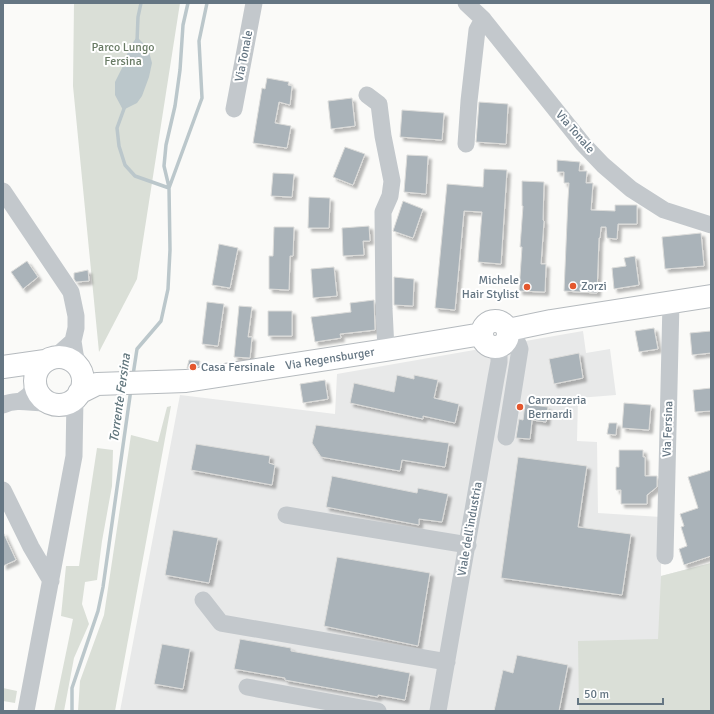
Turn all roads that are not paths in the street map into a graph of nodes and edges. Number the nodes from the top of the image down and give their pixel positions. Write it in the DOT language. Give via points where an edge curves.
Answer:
graph roads {
  1 [pos="254,3"];
  2 [pos="466,3"];
  3 [pos="482,19"];
  4 [pos="367,95"];
  5 [pos="234,109"];
  6 [pos="466,144"];
  7 [pos="3,191"];
  8 [pos="711,226"];
  9 [pos="711,296"];
  10 [pos="671,302"];
  11 [pos="505,338"];
  12 [pos="74,341"];
  13 [pos="386,350"];
  14 [pos="50,359"];
  15 [pos="3,368"];
  16 [pos="82,383"];
  17 [pos="30,389"];
  18 [pos="51,403"];
  19 [pos="3,405"];
  20 [pos="74,424"];
  21 [pos="506,437"];
  22 [pos="3,490"];
  23 [pos="286,515"];
  24 [pos="468,546"];
  25 [pos="664,556"];
  26 [pos="51,581"];
  27 [pos="203,600"];
  28 [pos="447,662"];
  29 [pos="247,686"];
  30 [pos="26,711"];
  31 [pos="378,711"];
  32 [pos="438,711"];
  1 -- 5 [label="street, Via Tonale"];
  2 -- 3 [label="street, Via Tonale"];
  3 -- 6 [label="street" via="477,30"];
  3 -- 8 [label="street, Via Tonale" via="603,165 631,189 664,210"];
  4 -- 13 [label="street" via="379,104 392,181 390,196 383,212"];
  7 -- 12 [label="street" via="71,292 76,316"];
  9 -- 10 [label="main road"];
  10 -- 11 [label="main road" via="551,320"];
  10 -- 25 [label="street, Via Fersina"];
  11 -- 13 [label="main road, Via Regensburger" via="492,347 482,338 482,334"];
  11 -- 21 [label="street" via="516,340 520,349"];
  11 -- 24 [label="street, Viale dell'industria"];
  12 -- 14 [label="street"];
  12 -- 16 [label="street"];
  13 -- 16 [label="main road, Via Regensburger" via="178,382"];
  14 -- 15 [label="main road"];
  14 -- 16 [label="main road" via="68,358"];
  14 -- 17 [label="main road" via="39,366"];
  15 -- 17 [label="main road" via="24,371"];
  16 -- 18 [label="main road" via="69,402"];
  16 -- 20 [label="street"];
  17 -- 18 [label="main road"];
  17 -- 19 [label="street"];
  18 -- 20 [label="street"];
  20 -- 26 [label="street" via="74,456"];
  22 -- 26 [label="street"];
  23 -- 24 [label="street"];
  24 -- 28 [label="street, Viale dell'industria"];
  26 -- 30 [label="street"];
  27 -- 28 [label="street" via="221,623"];
  28 -- 32 [label="street, Viale dell'industria"];
  29 -- 31 [label="street"];
}
